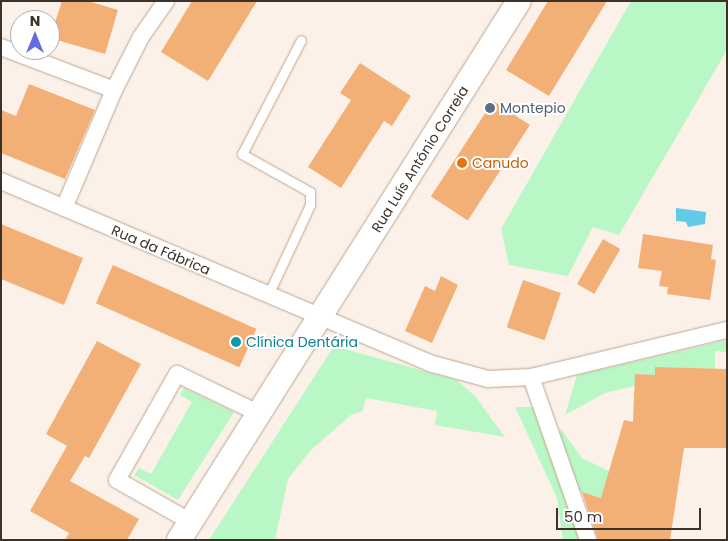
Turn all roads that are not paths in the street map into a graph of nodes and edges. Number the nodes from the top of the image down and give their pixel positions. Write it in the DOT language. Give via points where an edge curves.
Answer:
graph roads {
  1 [pos="166,1"];
  2 [pos="513,4"];
  3 [pos="301,40"];
  4 [pos="1,47"];
  5 [pos="114,90"];
  6 [pos="1,181"];
  7 [pos="64,208"];
  8 [pos="268,295"];
  9 [pos="321,317"];
  10 [pos="727,330"];
  11 [pos="531,377"];
  12 [pos="260,414"];
  13 [pos="185,531"];
  14 [pos="588,540"];
  1 -- 5 [label="street" via="141,37"];
  2 -- 9 [label="street, Rua Luís António Correia"];
  3 -- 8 [label="lane" via="242,154 310,192 310,205"];
  4 -- 5 [label="street"];
  5 -- 7 [label="street"];
  6 -- 7 [label="street, Rua da Fábrica"];
  7 -- 8 [label="street, Rua da Fábrica"];
  8 -- 9 [label="street, Rua da Fábrica"];
  9 -- 11 [label="street, Rua da Fábrica" via="433,364 488,379"];
  9 -- 12 [label="street, Rua Luís António Correia"];
  10 -- 11 [label="street, Rua da Fábrica"];
  11 -- 14 [label="street"];
  12 -- 13 [label="street, Rua Luís António Correia"];
  12 -- 13 [label="street" via="177,374 117,480"];
}
